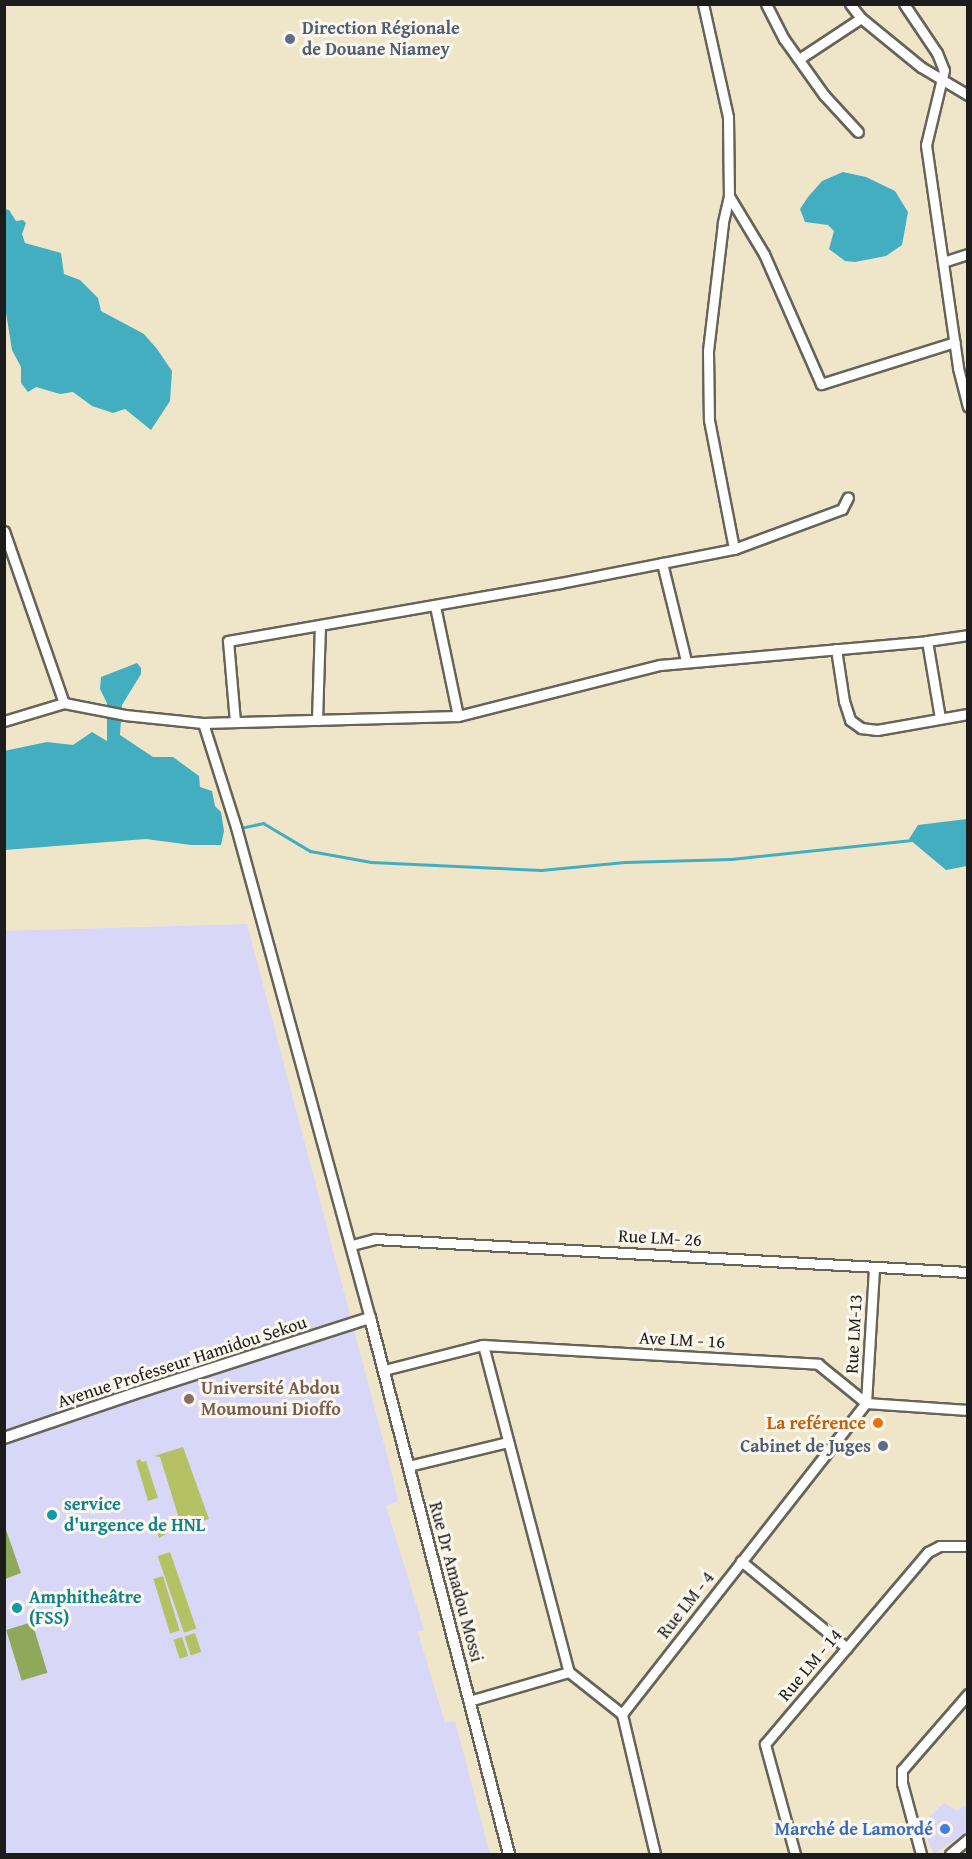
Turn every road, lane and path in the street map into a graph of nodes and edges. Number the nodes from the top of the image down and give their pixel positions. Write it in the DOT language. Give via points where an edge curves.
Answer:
graph roads {
  1 [pos="703,4"];
  2 [pos="766,4"];
  3 [pos="850,4"];
  4 [pos="904,4"];
  5 [pos="861,18"];
  6 [pos="799,59"];
  7 [pos="944,80"];
  8 [pos="968,95"];
  9 [pos="858,132"];
  10 [pos="729,196"];
  11 [pos="968,254"];
  12 [pos="943,262"];
  13 [pos="955,342"];
  14 [pos="968,363"];
  15 [pos="958,368"];
  16 [pos="968,407"];
  17 [pos="848,497"];
  18 [pos="4,531"];
  19 [pos="734,549"];
  20 [pos="662,563"];
  21 [pos="435,606"];
  22 [pos="320,627"];
  23 [pos="968,635"];
  24 [pos="927,641"];
  25 [pos="836,649"];
  26 [pos="686,661"];
  27 [pos="64,703"];
  28 [pos="968,714"];
  29 [pos="458,716"];
  30 [pos="940,718"];
  31 [pos="317,720"];
  32 [pos="4,721"];
  33 [pos="235,722"];
  34 [pos="203,723"];
  35 [pos="352,1245"];
  36 [pos="874,1266"];
  37 [pos="968,1272"];
  38 [pos="370,1318"];
  39 [pos="483,1345"];
  40 [pos="384,1370"];
  41 [pos="866,1403"];
  42 [pos="968,1410"];
  43 [pos="4,1438"];
  44 [pos="508,1442"];
  45 [pos="408,1466"];
  46 [pos="968,1546"];
  47 [pos="741,1561"];
  48 [pos="847,1648"];
  49 [pos="569,1672"];
  50 [pos="968,1694"];
  51 [pos="470,1701"];
  52 [pos="622,1714"];
  53 [pos="968,1839"];
  54 [pos="962,1850"];
  55 [pos="509,1854"];
  56 [pos="655,1854"];
  57 [pos="795,1854"];
  58 [pos="921,1854"];
  59 [pos="950,1854"];
  1 -- 10 [label="street" via="728,117"];
  2 -- 6 [label="street"];
  3 -- 5 [label="street"];
  4 -- 7 [label="street" via="942,62"];
  5 -- 6 [label="street"];
  5 -- 7 [label="street" via="921,67"];
  6 -- 9 [label="street" via="824,95"];
  7 -- 8 [label="street"];
  7 -- 12 [label="street" via="926,145"];
  10 -- 13 [label="street" via="764,254 821,384"];
  10 -- 19 [label="street" via="708,351 709,420"];
  11 -- 12 [label="street"];
  12 -- 13 [label="street"];
  13 -- 15 [label="street"];
  14 -- 15 [label="street"];
  15 -- 16 [label="street"];
  17 -- 19 [label="street" via="842,509"];
  18 -- 27 [label="street"];
  19 -- 20 [label="street"];
  20 -- 21 [label="street"];
  20 -- 26 [label="street"];
  21 -- 22 [label="street"];
  21 -- 29 [label="street"];
  22 -- 31 [label="street"];
  22 -- 33 [label="street" via="228,641"];
  23 -- 24 [label="street"];
  24 -- 25 [label="street"];
  24 -- 30 [label="street"];
  25 -- 26 [label="street"];
  25 -- 30 [label="street" via="844,701 855,725 877,730"];
  26 -- 29 [label="street"];
  27 -- 32 [label="street"];
  27 -- 34 [label="street" via="125,715"];
  28 -- 30 [label="street"];
  29 -- 31 [label="street"];
  31 -- 33 [label="street"];
  33 -- 34 [label="street"];
  34 -- 35 [label="street" via="236,827"];
  35 -- 36 [label="street, Rue LM- 26" via="375,1239"];
  35 -- 38 [label="street"];
  36 -- 37 [label="street, Rue LM- 26"];
  36 -- 41 [label="street, Rue LM-13"];
  38 -- 40 [label="street, Rue Dr Amadou Mossi"];
  38 -- 43 [label="street, Avenue Professeur Hamidou Sekou"];
  39 -- 40 [label="street, Ave LM - 16"];
  39 -- 41 [label="street, Ave LM - 16" via="819,1364"];
  39 -- 44 [label="street"];
  40 -- 45 [label="street, Rue Dr Amadou Mossi"];
  41 -- 42 [label="street"];
  41 -- 47 [label="street, Rue LM - 4"];
  44 -- 45 [label="street"];
  44 -- 49 [label="street"];
  45 -- 51 [label="street, Rue Dr Amadou Mossi"];
  46 -- 48 [label="street, Rue LM - 14" via="940,1546 928,1551"];
  47 -- 48 [label="street"];
  47 -- 52 [label="street, Rue LM - 4"];
  48 -- 57 [label="street, Rue LM - 14" via="765,1744"];
  49 -- 51 [label="street"];
  49 -- 52 [label="street"];
  50 -- 58 [label="street" via="902,1770 902,1784"];
  51 -- 55 [label="street, Rue Dr Amadou Mossi"];
  52 -- 56 [label="street"];
  53 -- 54 [label="street"];
  54 -- 59 [label="street"];
}
